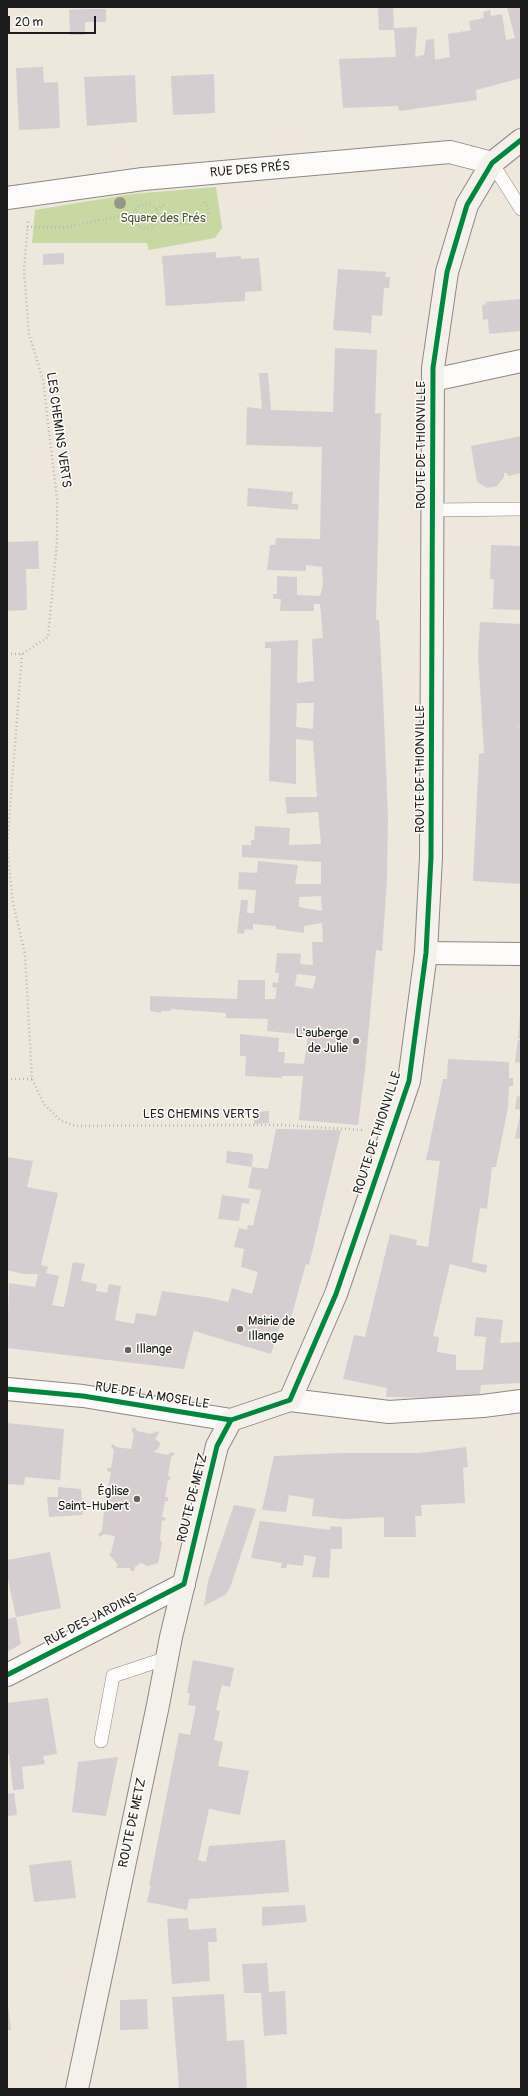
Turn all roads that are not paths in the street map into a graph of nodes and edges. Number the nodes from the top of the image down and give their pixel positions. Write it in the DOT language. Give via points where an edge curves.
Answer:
graph roads {
  1 [pos="521,140"];
  2 [pos="492,163"];
  3 [pos="7,198"];
  4 [pos="521,208"];
  5 [pos="521,361"];
  6 [pos="433,380"];
  7 [pos="433,510"];
  8 [pos="521,510"];
  9 [pos="426,953"];
  10 [pos="521,954"];
  11 [pos="7,1389"];
  12 [pos="290,1400"];
  13 [pos="521,1401"];
  14 [pos="231,1420"];
  15 [pos="184,1584"];
  16 [pos="167,1658"];
  17 [pos="7,1675"];
  18 [pos="100,1741"];
  19 [pos="77,2089"];
  1 -- 2 [label="street, ROUTE DE THIONVILLE"];
  2 -- 3 [label="street, RUE DES PRÉS" via="450,152 143,179"];
  2 -- 4 [label="lane"];
  2 -- 6 [label="street, ROUTE DE THIONVILLE" via="467,205 447,272"];
  5 -- 6 [label="street, ROUTE DE THIONVILLE"];
  6 -- 7 [label="street, ROUTE DE THIONVILLE"];
  7 -- 8 [label="lane"];
  7 -- 9 [label="street, ROUTE DE THIONVILLE" via="431,857"];
  9 -- 10 [label="street"];
  9 -- 12 [label="street, ROUTE DE THIONVILLE" via="409,1081 336,1294"];
  11 -- 14 [label="street, RUE DE LA MOSELLE" via="83,1396"];
  12 -- 13 [label="street" via="389,1412"];
  12 -- 14 [label="street, RUE DE LA MOSELLE"];
  14 -- 15 [label="street, ROUTE DE METZ" via="217,1446"];
  15 -- 16 [label="street, ROUTE DE METZ"];
  15 -- 17 [label="street, RUE DES JARDINS"];
  16 -- 18 [label="lane" via="113,1676"];
  16 -- 19 [label="street, ROUTE DE METZ"];
}
